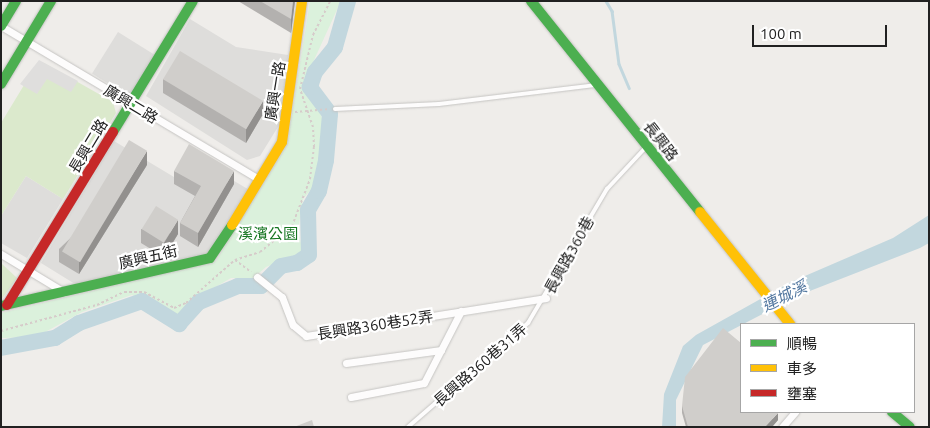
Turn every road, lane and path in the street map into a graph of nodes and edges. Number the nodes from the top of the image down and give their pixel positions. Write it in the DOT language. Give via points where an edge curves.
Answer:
graph roads {
  1 [pos="16,1"];
  2 [pos="51,1"];
  3 [pos="193,1"];
  4 [pos="302,1"];
  5 [pos="330,1"];
  6 [pos="531,1"];
  7 [pos="1,26"];
  8 [pos="26,42"];
  9 [pos="1,84"];
  10 [pos="598,85"];
  11 [pos="131,104"];
  12 [pos="306,109"];
  13 [pos="335,109"];
  14 [pos="287,115"];
  15 [pos="647,146"];
  16 [pos="260,180"];
  17 [pos="1,254"];
  18 [pos="235,260"];
  19 [pos="30,271"];
  20 [pos="257,277"];
  21 [pos="64,292"];
  22 [pos="546,298"];
  23 [pos="4,305"];
  24 [pos="461,311"];
  25 [pos="789,323"];
  26 [pos="1,331"];
  27 [pos="441,350"];
  28 [pos="346,364"];
  29 [pos="351,397"];
  30 [pos="794,413"];
  31 [pos="893,413"];
  32 [pos="408,427"];
  33 [pos="782,427"];
  34 [pos="910,427"];
  1 -- 7 [label="street"];
  2 -- 8 [label="street"];
  3 -- 11 [label="street, 長興二路"];
  4 -- 14 [label="street, 廣興一路"];
  5 -- 12 [label="path" via="313,35 300,89"];
  6 -- 10 [label="street, 長興路"];
  7 -- 8 [label="street, 廣興二路"];
  8 -- 9 [label="street"];
  8 -- 11 [label="street, 廣興二路"];
  10 -- 13 [label="lane" via="439,104"];
  10 -- 15 [label="street, 長興路"];
  11 -- 16 [label="street, 廣興二路"];
  11 -- 19 [label="street, 長興二路"];
  12 -- 13 [label="path"];
  12 -- 14 [label="path"];
  12 -- 18 [label="path" via="314,147 310,179 292,226 260,252"];
  14 -- 16 [label="street, 廣興一路" via="282,142"];
  15 -- 22 [label="lane, 長興路360巷" via="606,189"];
  15 -- 25 [label="street, 長興路"];
  16 -- 21 [label="street, 廣興五街" via="210,258"];
  17 -- 19 [label="street"];
  18 -- 20 [label="path"];
  18 -- 26 [label="path" via="174,308 144,292 124,292 97,305"];
  19 -- 21 [label="street"];
  19 -- 23 [label="street, 長興二路"];
  20 -- 24 [label="street, 長興路360巷52弄" via="282,297 294,326 306,336"];
  21 -- 23 [label="street, 廣興五街"];
  22 -- 24 [label="street, 長興路360巷"];
  22 -- 32 [label="lane, 長興路360巷31弄" via="520,332"];
  24 -- 27 [label="street"];
  27 -- 28 [label="street"];
  27 -- 29 [label="street" via="424,383"];
  30 -- 33 [label="street"];
  31 -- 34 [label="street"];
}
